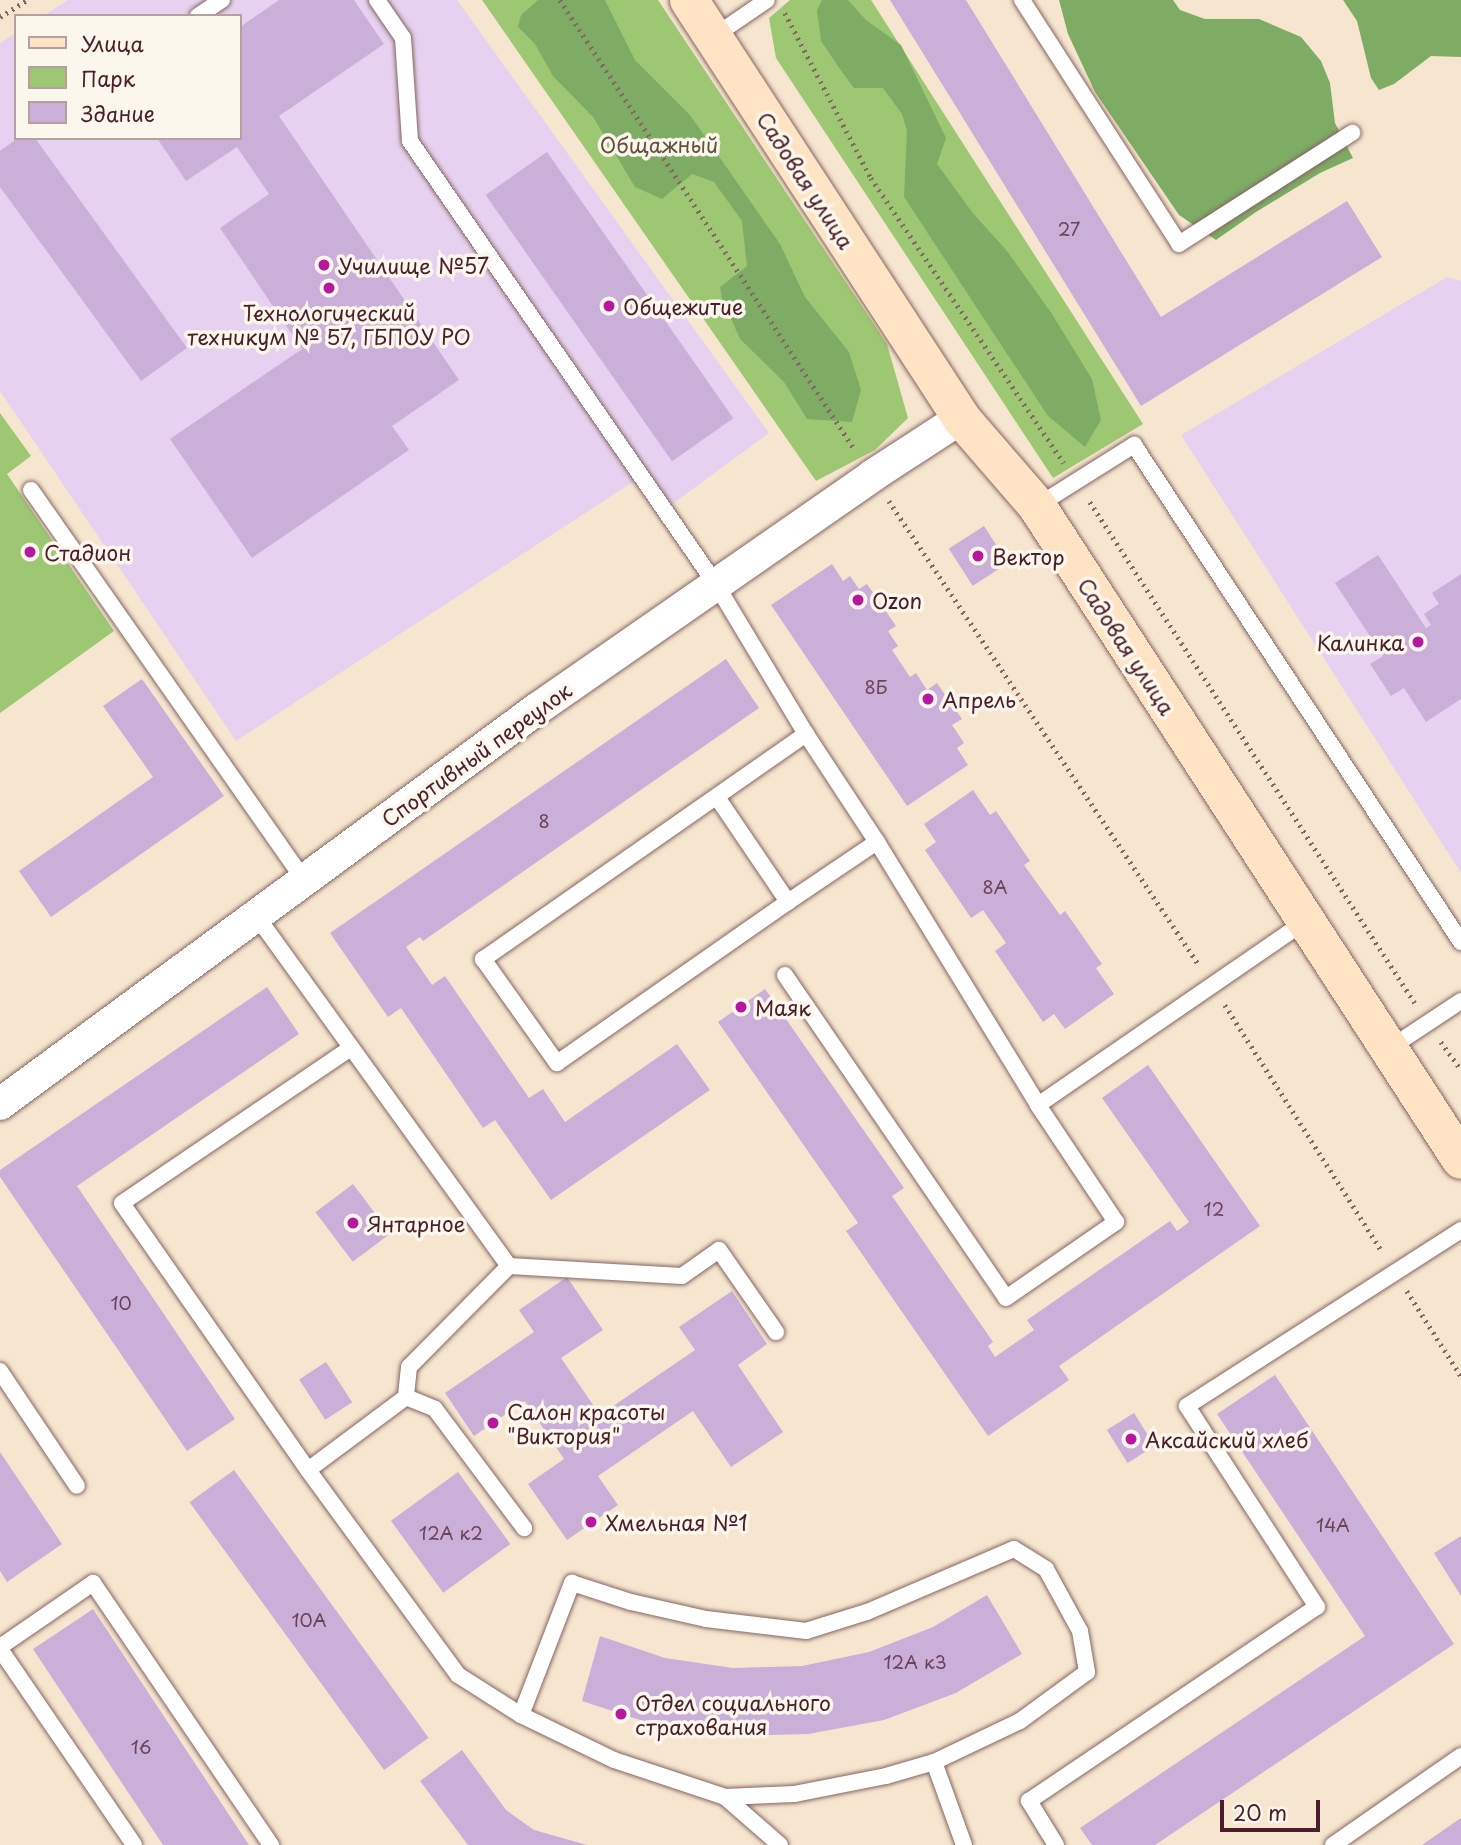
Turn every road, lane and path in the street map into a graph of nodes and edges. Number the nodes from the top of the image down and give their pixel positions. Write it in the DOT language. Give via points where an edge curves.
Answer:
graph roads {
  1 [pos="27,0"];
  2 [pos="222,0"];
  3 [pos="377,0"];
  4 [pos="560,0"];
  5 [pos="689,0"];
  6 [pos="766,0"];
  7 [pos="1022,0"];
  8 [pos="784,12"];
  9 [pos="201,14"];
  10 [pos="0,17"];
  11 [pos="713,37"];
  12 [pos="1352,134"];
  13 [pos="961,418"];
  14 [pos="872,476"];
  15 [pos="1076,481"];
  16 [pos="31,491"];
  17 [pos="1037,506"];
  18 [pos="717,586"];
  19 [pos="806,734"];
  20 [pos="717,797"];
  21 [pos="877,842"];
  22 [pos="303,878"];
  23 [pos="788,902"];
  24 [pos="255,914"];
  25 [pos="1306,921"];
  26 [pos="1461,942"];
  27 [pos="785,975"];
  28 [pos="1212,985"];
  29 [pos="1461,1001"];
  30 [pos="1428,1023"];
  31 [pos="351,1048"];
  32 [pos="1390,1048"];
  33 [pos="1461,1070"];
  34 [pos="0,1104"];
  35 [pos="1038,1105"];
  36 [pos="1461,1160"];
  37 [pos="1461,1230"];
  38 [pos="509,1266"];
  39 [pos="1394,1270"];
  40 [pos="776,1332"];
  41 [pos="0,1371"];
  42 [pos="1461,1376"];
  43 [pos="406,1397"];
  44 [pos="308,1471"];
  45 [pos="78,1486"];
  46 [pos="524,1528"];
  47 [pos="0,1648"];
  48 [pos="521,1715"];
  49 [pos="1461,1756"];
  50 [pos="934,1762"];
  51 [pos="725,1797"];
  52 [pos="134,1845"];
  53 [pos="271,1845"];
  54 [pos="780,1845"];
  55 [pos="964,1845"];
  56 [pos="1056,1845"];
  57 [pos="1333,1845"];
  1 -- 10 [label="path"];
  2 -- 9 [label="lane"];
  3 -- 18 [label="lane" via="403,38 410,141"];
  4 -- 14 [label="path"];
  5 -- 11 [label="street, Садовая улица"];
  6 -- 11 [label="lane"];
  7 -- 12 [label="lane" via="1179,244"];
  8 -- 15 [label="path" via="871,177"];
  11 -- 13 [label="street, Садовая улица"];
  13 -- 14 [label="street, Спортивный переулок"];
  13 -- 17 [label="street, Садовая улица"];
  14 -- 18 [label="street, Спортивный переулок"];
  14 -- 28 [label="path"];
  15 -- 17 [label="lane"];
  15 -- 26 [label="lane" via="1134,445"];
  15 -- 30 [label="path"];
  16 -- 22 [label="lane"];
  17 -- 25 [label="street, Садовая улица"];
  18 -- 19 [label="lane"];
  18 -- 22 [label="street, Спортивный переулок"];
  19 -- 20 [label="lane"];
  19 -- 21 [label="lane"];
  20 -- 23 [label="lane"];
  20 -- 23 [label="lane" via="483,959 557,1063"];
  21 -- 23 [label="lane"];
  21 -- 35 [label="lane"];
  22 -- 24 [label="street, Спортивный переулок"];
  24 -- 31 [label="lane"];
  24 -- 34 [label="street, Спортивный переулок"];
  25 -- 28 [label="lane"];
  25 -- 32 [label="street, Садовая улица"];
  27 -- 35 [label="lane" via="1006,1298 1116,1222"];
  28 -- 35 [label="lane"];
  28 -- 39 [label="path"];
  29 -- 30 [label="lane"];
  30 -- 32 [label="lane"];
  30 -- 33 [label="path"];
  31 -- 38 [label="lane"];
  31 -- 44 [label="lane" via="121,1203"];
  32 -- 36 [label="street, Садовая улица"];
  37 -- 39 [label="lane"];
  38 -- 40 [label="lane" via="682,1276 719,1250"];
  38 -- 43 [label="lane" via="410,1367"];
  39 -- 42 [label="path"];
  39 -- 56 [label="lane" via="1187,1406 1317,1607 1029,1801"];
  41 -- 45 [label="lane"];
  43 -- 44 [label="lane"];
  43 -- 46 [label="lane" via="435,1409"];
  44 -- 48 [label="lane" via="458,1675"];
  47 -- 52 [label="lane"];
  47 -- 53 [label="lane" via="93,1583"];
  48 -- 50 [label="lane" via="572,1583 706,1619 806,1631 867,1612 1014,1549 1046,1569 1080,1631 1087,1672 1020,1721"];
  48 -- 51 [label="lane" via="614,1760"];
  49 -- 57 [label="lane"];
  50 -- 51 [label="lane" via="794,1794"];
  50 -- 55 [label="lane"];
  51 -- 54 [label="lane"];
}
